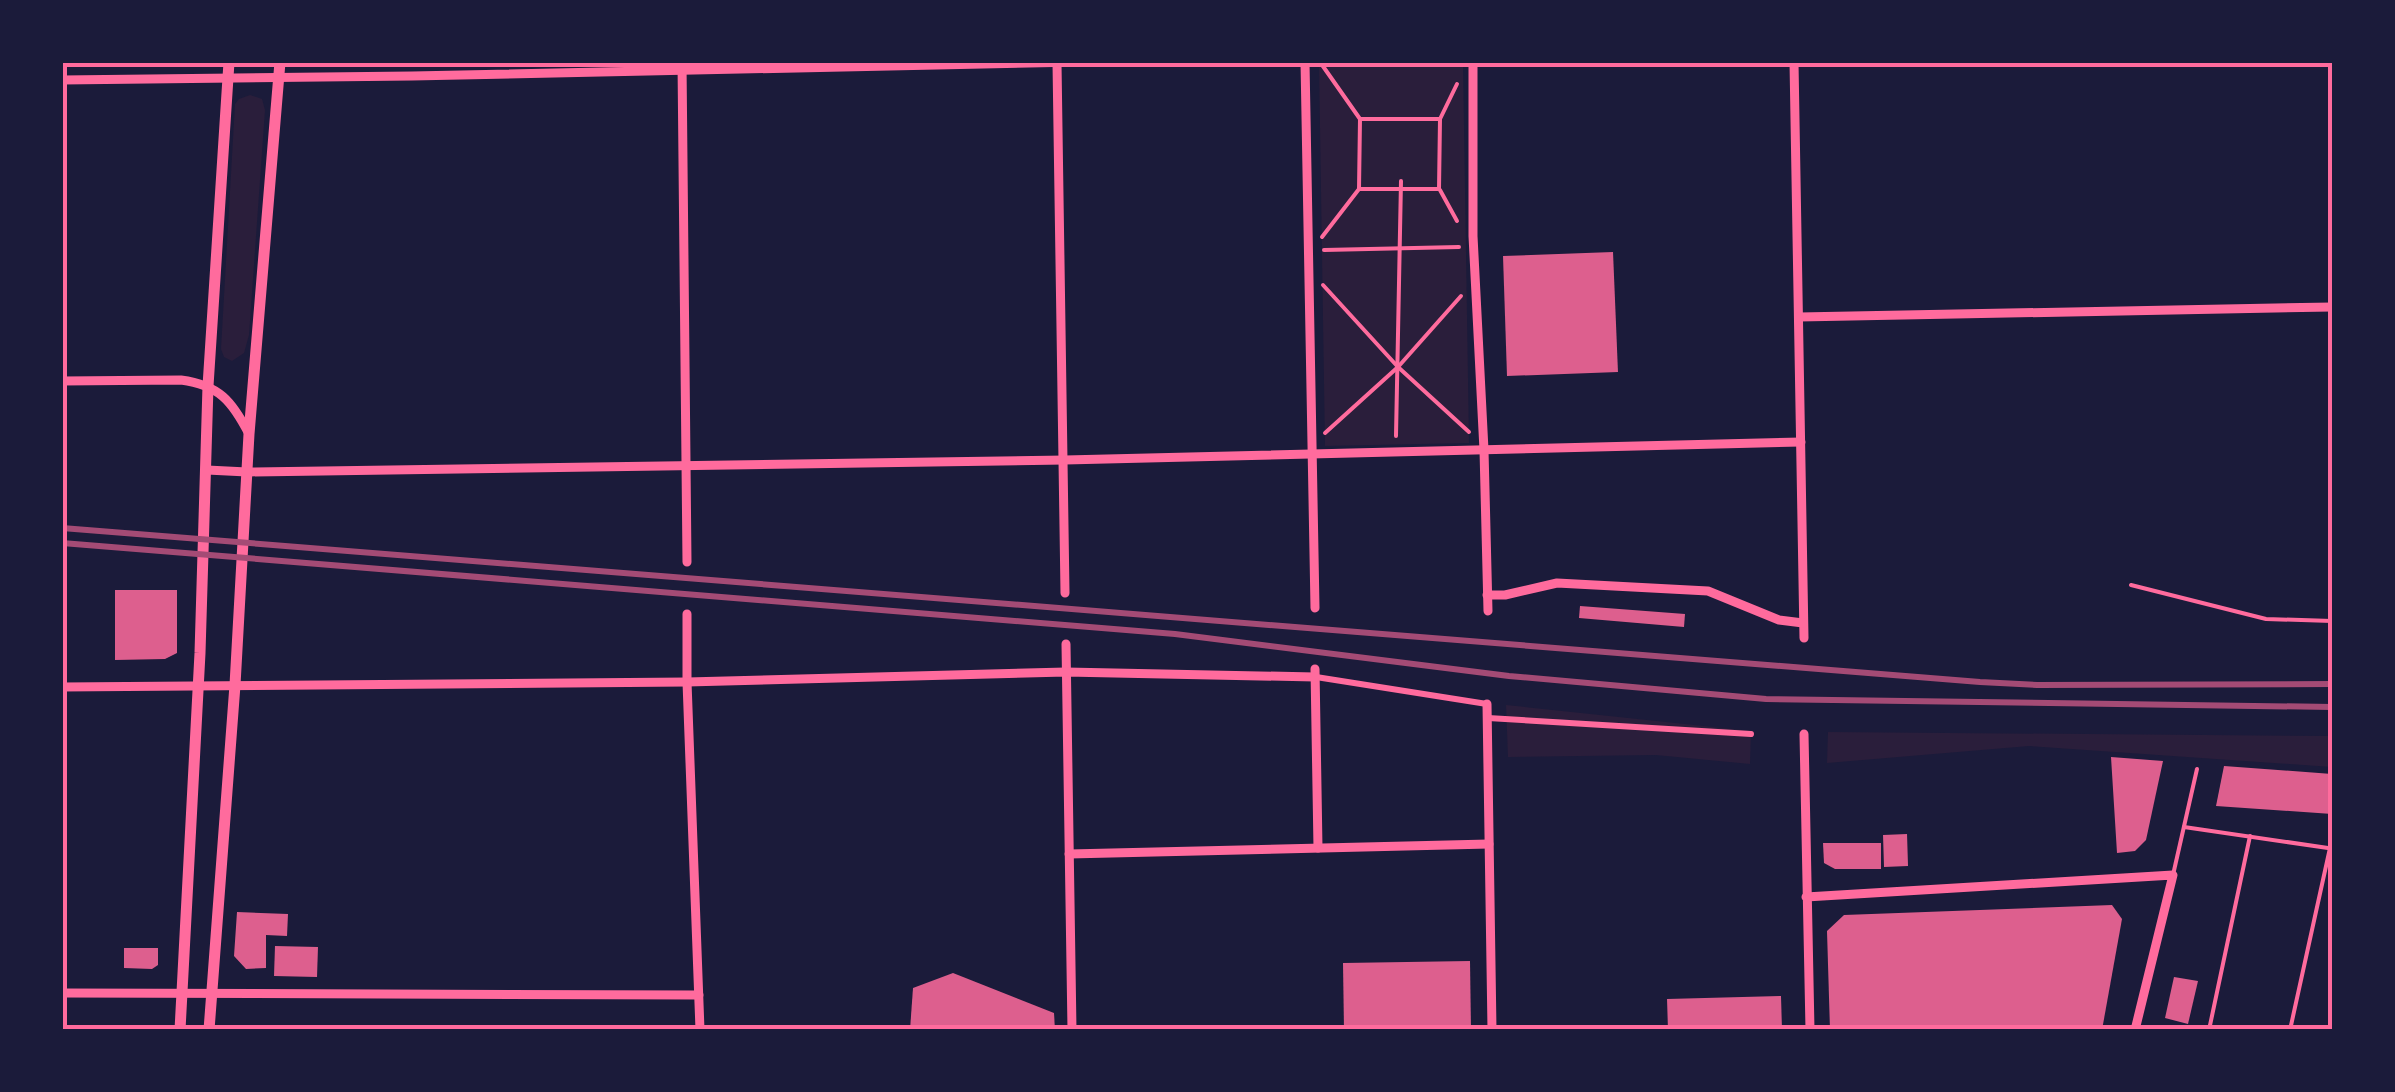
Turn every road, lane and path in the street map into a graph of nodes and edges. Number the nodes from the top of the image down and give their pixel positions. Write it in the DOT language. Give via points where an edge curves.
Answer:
graph roads {
  1 [pos="229,62"];
  2 [pos="280,62"];
  3 [pos="1079,62"];
  4 [pos="1304,62"];
  5 [pos="1320,62"];
  6 [pos="1473,62"];
  7 [pos="1794,62"];
  8 [pos="1057,63"];
  9 [pos="682,66"];
  10 [pos="1462,76"];
  11 [pos="279,77"];
  12 [pos="228,78"];
  13 [pos="62,80"];
  14 [pos="1360,118"];
  15 [pos="1440,118"];
  16 [pos="1400,181"];
  17 [pos="1359,189"];
  18 [pos="1400,189"];
  19 [pos="1440,189"];
  20 [pos="1308,237"];
  21 [pos="1474,241"];
  22 [pos="1400,248"];
  23 [pos="1308,249"];
  24 [pos="1308,281"];
  25 [pos="1475,287"];
  26 [pos="2332,307"];
  27 [pos="1799,317"];
  28 [pos="1398,367"];
  29 [pos="62,381"];
  30 [pos="208,386"];
  31 [pos="249,434"];
  32 [pos="1801,442"];
  33 [pos="1484,450"];
  34 [pos="1396,453"];
  35 [pos="1312,454"];
  36 [pos="1065,460"];
  37 [pos="686,466"];
  38 [pos="207,470"];
  39 [pos="247,472"];
  40 [pos="687,562"];
  41 [pos="2131,586"];
  42 [pos="1066,592"];
  43 [pos="1487,595"];
  44 [pos="1314,608"];
  45 [pos="1488,610"];
  46 [pos="686,614"];
  47 [pos="2332,622"];
  48 [pos="1804,623"];
  49 [pos="1804,638"];
  50 [pos="1066,644"];
  51 [pos="1066,672"];
  52 [pos="1315,673"];
  53 [pos="687,682"];
  54 [pos="198,685"];
  55 [pos="235,685"];
  56 [pos="62,688"];
  57 [pos="1487,704"];
  58 [pos="1488,718"];
  59 [pos="1751,734"];
  60 [pos="1804,734"];
  61 [pos="2197,770"];
  62 [pos="2184,826"];
  63 [pos="2250,836"];
  64 [pos="1490,844"];
  65 [pos="1318,848"];
  66 [pos="2331,849"];
  67 [pos="1069,854"];
  68 [pos="2174,875"];
  69 [pos="1806,896"];
  70 [pos="62,992"];
  71 [pos="182,994"];
  72 [pos="212,994"];
  73 [pos="699,995"];
  74 [pos="180,1030"];
  75 [pos="209,1030"];
  76 [pos="700,1030"];
  77 [pos="1072,1030"];
  78 [pos="1492,1030"];
  79 [pos="1810,1030"];
  80 [pos="2136,1030"];
  81 [pos="2209,1030"];
  82 [pos="2290,1030"];
  1 -- 12 [label="main road"];
  2 -- 11 [label="main road"];
  3 -- 8 [label="street"];
  4 -- 20 [label="street"];
  5 -- 14 [label="path"];
  6 -- 21 [label="street"];
  7 -- 27 [label="street"];
  8 -- 9 [label="street"];
  8 -- 36 [label="street"];
  9 -- 11 [label="street"];
  9 -- 37 [label="street"];
  10 -- 15 [label="path"];
  11 -- 12 [label="street"];
  11 -- 31 [label="main road"];
  12 -- 13 [label="street"];
  12 -- 30 [label="main road"];
  14 -- 15 [label="path"];
  14 -- 17 [label="path"];
  15 -- 19 [label="path"];
  16 -- 18 [label="path"];
  17 -- 18 [label="path"];
  17 -- 20 [label="path" via="1322,237"];
  18 -- 19 [label="path"];
  18 -- 22 [label="path"];
  19 -- 21 [label="path"];
  20 -- 23 [label="street"];
  21 -- 22 [label="path"];
  21 -- 25 [label="street"];
  22 -- 23 [label="path"];
  22 -- 28 [label="path"];
  23 -- 24 [label="street"];
  24 -- 28 [label="path" via="1323,285"];
  24 -- 35 [label="street"];
  25 -- 28 [label="path"];
  25 -- 33 [label="street"];
  26 -- 27 [label="street"];
  27 -- 32 [label="street"];
  28 -- 33 [label="path"];
  28 -- 34 [label="path"];
  28 -- 35 [label="path" via="1325,432"];
  29 -- 30 [label="street" via="181,380"];
  30 -- 31 [label="street" via="226,398"];
  30 -- 38 [label="main road"];
  31 -- 39 [label="main road"];
  32 -- 33 [label="street"];
  32 -- 48 [label="street"];
  33 -- 34 [label="street"];
  33 -- 43 [label="street"];
  34 -- 35 [label="street"];
  35 -- 36 [label="street"];
  35 -- 44 [label="street"];
  36 -- 37 [label="street"];
  36 -- 42 [label="street"];
  37 -- 39 [label="street"];
  37 -- 40 [label="street"];
  38 -- 39 [label="street"];
  38 -- 54 [label="main road"];
  39 -- 55 [label="main road"];
  41 -- 47 [label="lane" via="2266,619"];
  43 -- 45 [label="street"];
  43 -- 48 [label="street" via="1558,583 1708,591 1779,620"];
  46 -- 53 [label="street"];
  48 -- 49 [label="street"];
  50 -- 51 [label="street"];
  51 -- 52 [label="street"];
  51 -- 53 [label="street"];
  51 -- 67 [label="street"];
  52 -- 57 [label="street"];
  52 -- 65 [label="street"];
  53 -- 55 [label="street"];
  53 -- 73 [label="street"];
  54 -- 55 [label="street"];
  54 -- 56 [label="street"];
  54 -- 71 [label="main road"];
  55 -- 72 [label="main road"];
  57 -- 58 [label="street"];
  58 -- 59 [label="street"];
  58 -- 64 [label="street"];
  60 -- 69 [label="street"];
  61 -- 62 [label="lane"];
  62 -- 63 [label="lane"];
  62 -- 68 [label="lane"];
  63 -- 66 [label="lane"];
  63 -- 81 [label="lane"];
  64 -- 65 [label="street"];
  64 -- 78 [label="street"];
  65 -- 67 [label="street"];
  66 -- 82 [label="lane"];
  67 -- 77 [label="street"];
  68 -- 69 [label="street"];
  68 -- 80 [label="street"];
  69 -- 79 [label="street"];
  70 -- 71 [label="street"];
  71 -- 72 [label="street"];
  71 -- 74 [label="main road"];
  72 -- 73 [label="street"];
  72 -- 75 [label="main road"];
  73 -- 76 [label="street"];
}
